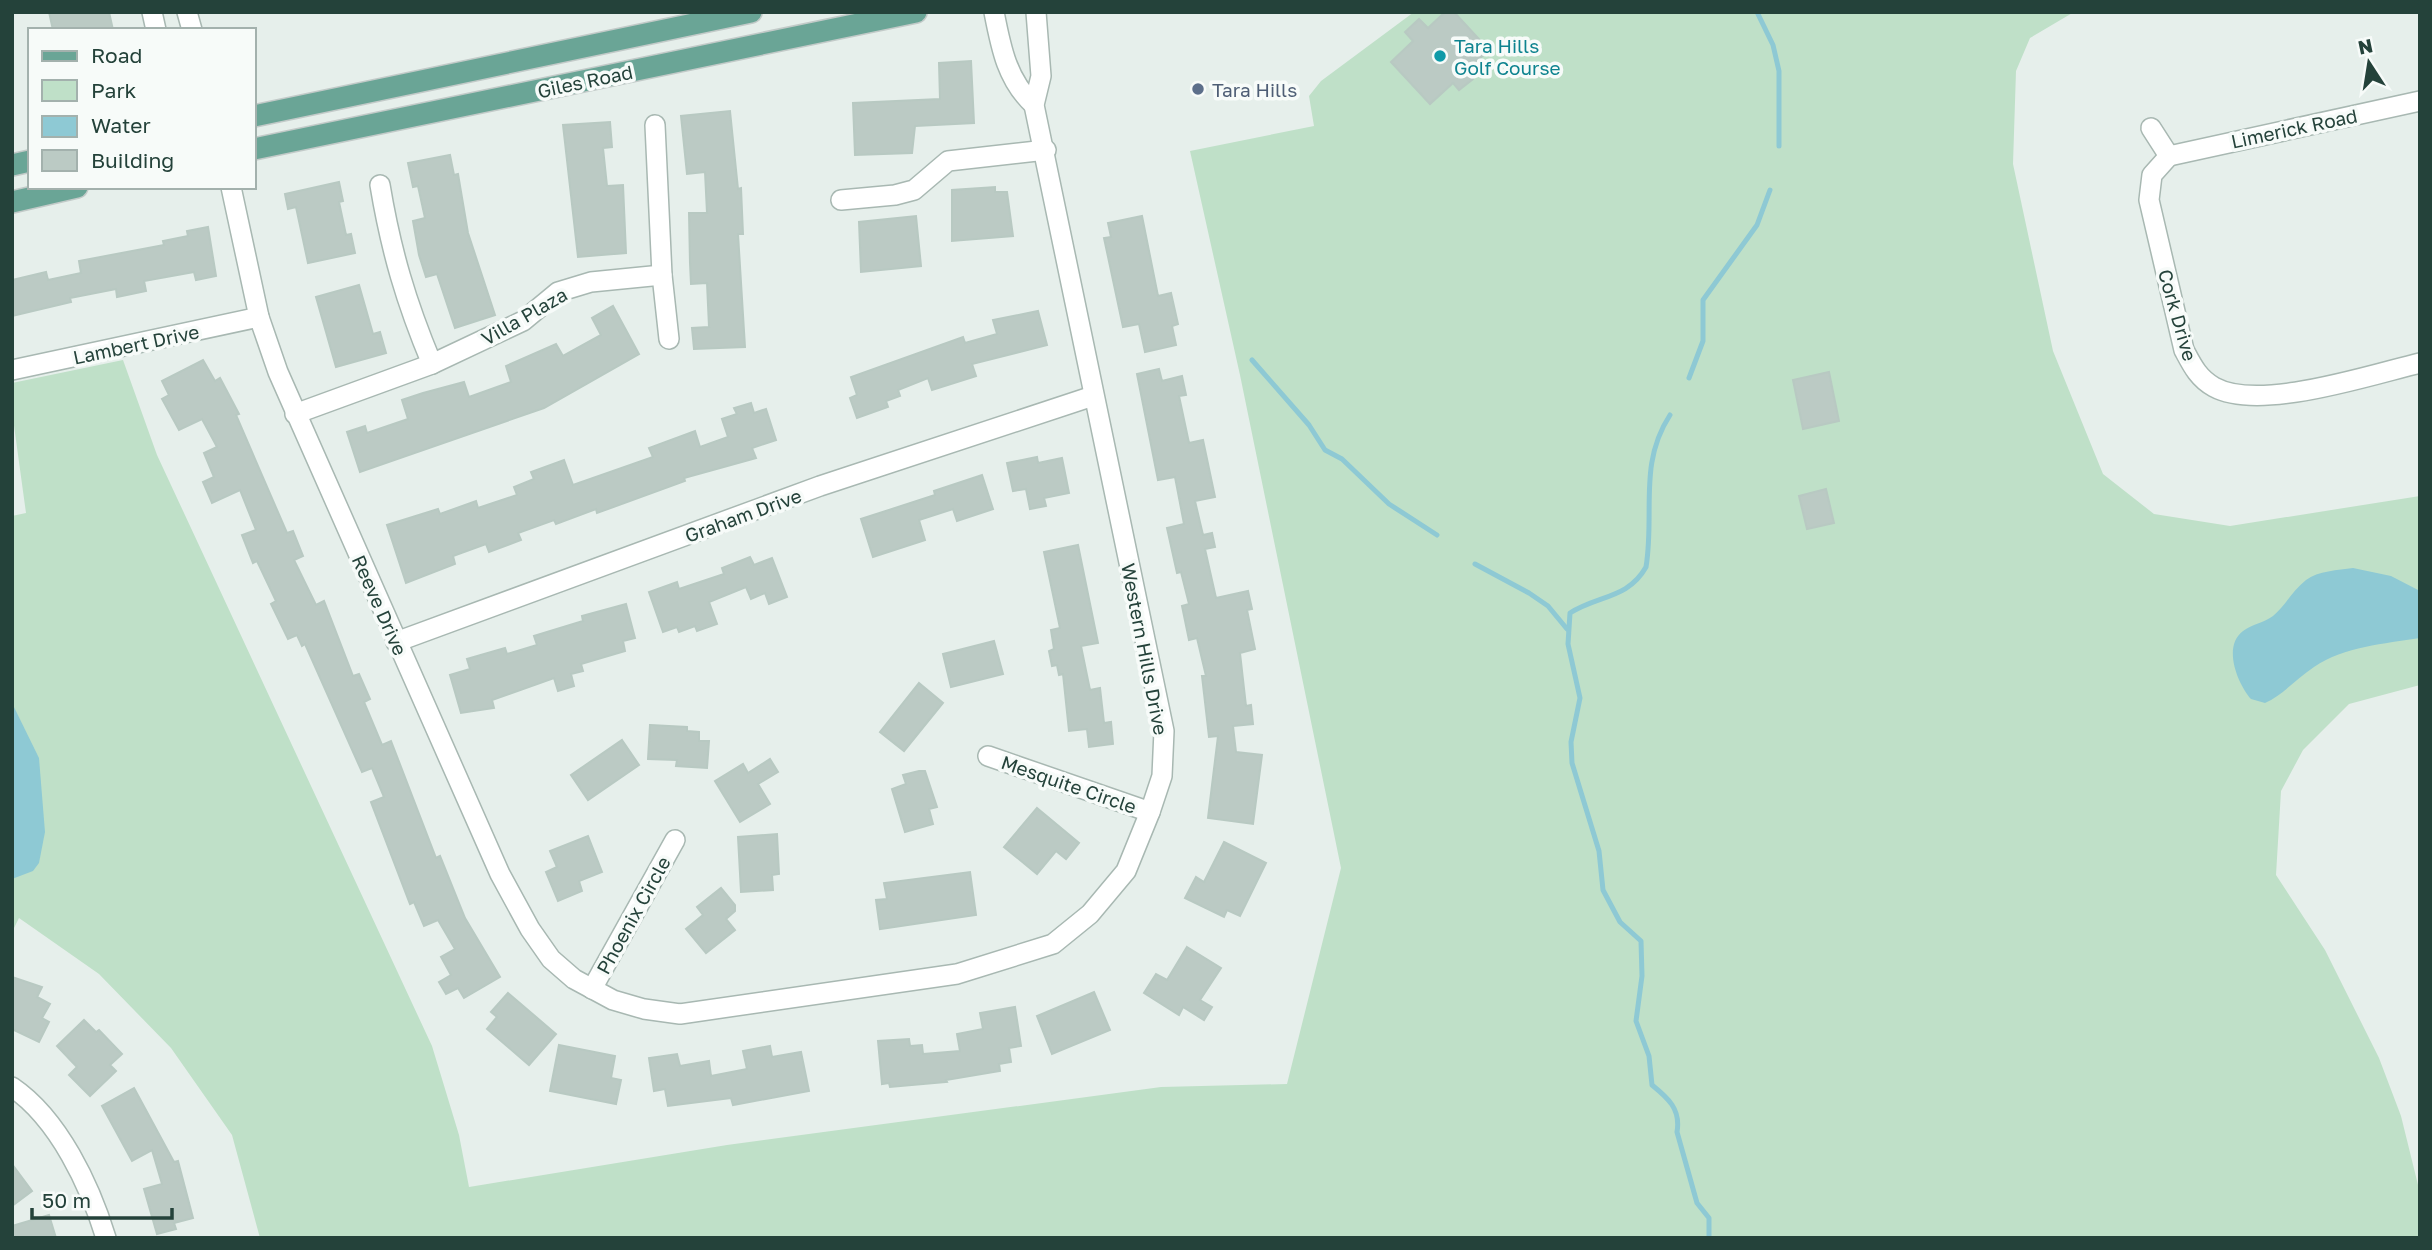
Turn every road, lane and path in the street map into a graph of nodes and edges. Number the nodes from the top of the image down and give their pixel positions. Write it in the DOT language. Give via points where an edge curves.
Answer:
graph roads {
  1 [pos="751,12"];
  2 [pos="916,12"];
  3 [pos="993,12"];
  4 [pos="1036,12"];
  5 [pos="2420,102"];
  6 [pos="1034,105"];
  7 [pos="256,117"];
  8 [pos="655,125"];
  9 [pos="2151,128"];
  10 [pos="256,149"];
  11 [pos="1046,150"];
  12 [pos="2169,156"];
  13 [pos="380,185"];
  14 [pos="68,189"];
  15 [pos="231,189"];
  16 [pos="841,200"];
  17 [pos="12,202"];
  18 [pos="662,275"];
  19 [pos="259,317"];
  20 [pos="669,339"];
  21 [pos="2420,363"];
  22 [pos="432,364"];
  23 [pos="12,370"];
  24 [pos="1093,396"];
  25 [pos="295,414"];
  26 [pos="396,642"];
  27 [pos="988,756"];
  28 [pos="1150,813"];
  29 [pos="675,841"];
  30 [pos="592,989"];
  31 [pos="12,1087"];
  32 [pos="106,1238"];
  1 -- 7 [label="main road, Giles Road"];
  2 -- 10 [label="main road, Giles Road"];
  3 -- 6 [label="street, Western Hills Drive" via="1018,90"];
  4 -- 6 [label="street, Western Hills Drive" via="1041,76"];
  5 -- 12 [label="street, Limerick Road"];
  6 -- 11 [label="street, Western Hills Drive"];
  8 -- 18 [label="street"];
  9 -- 12 [label="street"];
  11 -- 16 [label="street" via="948,161 914,190"];
  11 -- 24 [label="street, Western Hills Drive"];
  12 -- 21 [label="street, Cork Drive" via="2152,175 2149,200 2184,350 2195,372 2214,387 2235,395 2264,397"];
  13 -- 22 [label="street" via="392,255"];
  14 -- 17 [label="main road"];
  15 -- 19 [label="street, Reeve Drive"];
  18 -- 20 [label="street"];
  18 -- 22 [label="street, Villa Plaza" via="591,282 558,292 523,321"];
  19 -- 23 [label="street, Lambert Drive"];
  19 -- 25 [label="street, Reeve Drive"];
  22 -- 25 [label="street, Villa Plaza"];
  24 -- 26 [label="street, Graham Drive" via="820,486"];
  24 -- 28 [label="street, Western Hills Drive" via="1164,731 1163,776"];
  25 -- 26 [label="street, Reeve Drive"];
  26 -- 30 [label="street, Reeve Drive" via="500,874 530,929 551,959"];
  27 -- 28 [label="street, Mesquite Circle"];
  28 -- 30 [label="street, Western Hills Drive" via="1126,871 1090,914 1053,944 1007,961 957,974 680,1014 623,1003"];
  29 -- 30 [label="street, Phoenix Circle"];
  31 -- 32 [label="street" via="56,1134 82,1172"];
}
